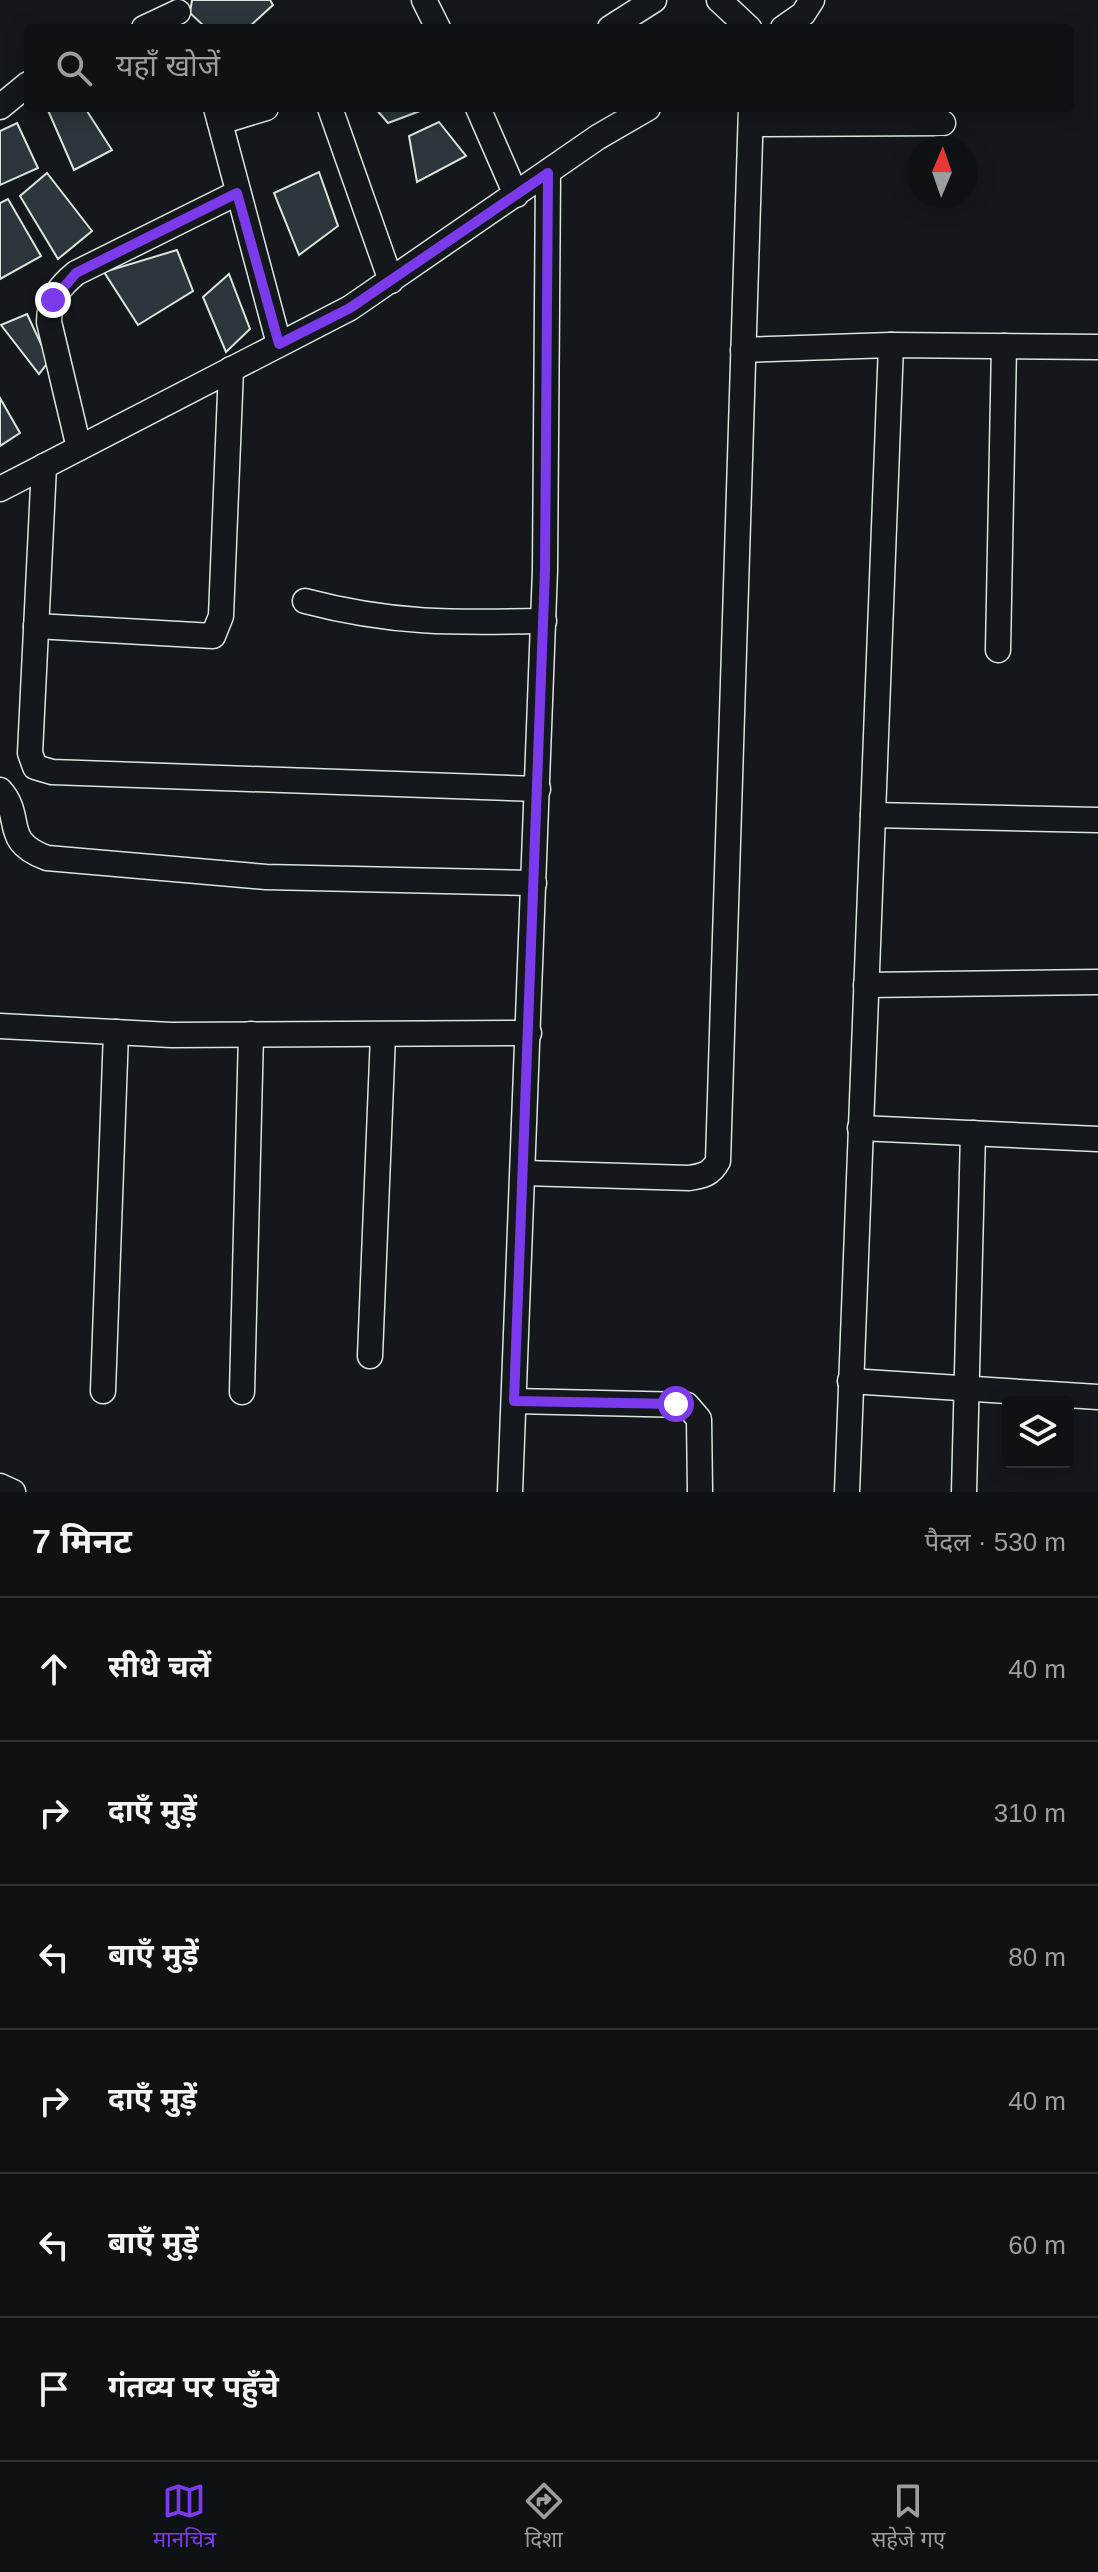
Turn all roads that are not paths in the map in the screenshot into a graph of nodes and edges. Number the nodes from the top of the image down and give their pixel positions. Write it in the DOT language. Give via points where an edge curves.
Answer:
graph roads {
  1 [pos="424,0"];
  2 [pos="654,0"];
  3 [pos="719,0"];
  4 [pos="178,13"];
  5 [pos="153,24"];
  6 [pos="436,24"];
  7 [pos="616,24"];
  8 [pos="745,24"];
  9 [pos="24,87"];
  10 [pos="0,107"];
  11 [pos="239,112"];
  12 [pos="331,112"];
  13 [pos="482,112"];
  14 [pos="642,112"];
  15 [pos="218,115"];
  16 [pos="751,116"];
  17 [pos="809,116"];
  18 [pos="943,123"];
  19 [pos="548,173"];
  20 [pos="237,193"];
  21 [pos="516,195"];
  22 [pos="391,281"];
  23 [pos="279,344"];
  24 [pos="891,345"];
  25 [pos="1004,346"];
  26 [pos="1098,347"];
  27 [pos="743,350"];
  28 [pos="231,369"];
  29 [pos="79,448"];
  30 [pos="44,466"];
  31 [pos="0,489"];
  32 [pos="305,601"];
  33 [pos="544,621"];
  34 [pos="36,626"];
  35 [pos="998,650"];
  36 [pos="538,789"];
  37 [pos="0,790"];
  38 [pos="873,815"];
  39 [pos="1098,820"];
  40 [pos="534,883"];
  41 [pos="1098,982"];
  42 [pos="866,985"];
  43 [pos="0,1026"];
  44 [pos="116,1032"];
  45 [pos="529,1033"];
  46 [pos="251,1034"];
  47 [pos="383,1035"];
  48 [pos="860,1128"];
  49 [pos="973,1133"];
  50 [pos="1098,1139"];
  51 [pos="524,1173"];
  52 [pos="370,1356"];
  53 [pos="850,1381"];
  54 [pos="969,1389"];
  55 [pos="103,1391"];
  56 [pos="242,1392"];
  57 [pos="1098,1397"];
  58 [pos="514,1401"];
  59 [pos="0,1486"];
  60 [pos="13,1492"];
  61 [pos="510,1492"];
  62 [pos="700,1492"];
  63 [pos="847,1492"];
  64 [pos="964,1492"];
  1 -- 6 [label="street"];
  2 -- 7 [label="street"];
  3 -- 8 [label="street"];
  4 -- 5 [label="street"];
  9 -- 10 [label="street"];
  11 -- 15 [label="street"];
  12 -- 22 [label="street"];
  13 -- 21 [label="street"];
  14 -- 19 [label="street"];
  15 -- 20 [label="street"];
  16 -- 17 [label="street"];
  16 -- 27 [label="street"];
  17 -- 18 [label="street"];
  19 -- 21 [label="street"];
  19 -- 33 [label="street"];
  20 -- 23 [label="street"];
  20 -- 29 [label="street" via="76,273 58,291 49,322"];
  21 -- 22 [label="street"];
  22 -- 23 [label="street"];
  23 -- 28 [label="street"];
  24 -- 25 [label="street"];
  24 -- 27 [label="street"];
  24 -- 38 [label="street"];
  25 -- 26 [label="street"];
  25 -- 35 [label="street"];
  27 -- 51 [label="street" via="718,1161 703,1176 689,1178"];
  28 -- 29 [label="street"];
  28 -- 34 [label="street" via="219,627 213,636"];
  29 -- 30 [label="street"];
  30 -- 31 [label="street"];
  30 -- 34 [label="street"];
  32 -- 33 [label="street" via="379,619"];
  33 -- 36 [label="street"];
  34 -- 36 [label="street" via="30,753 35,767 43,770"];
  36 -- 40 [label="street"];
  37 -- 40 [label="street" via="16,840 47,858 266,877"];
  38 -- 39 [label="street"];
  38 -- 42 [label="street"];
  40 -- 45 [label="street"];
  41 -- 42 [label="street"];
  42 -- 48 [label="street"];
  43 -- 44 [label="street"];
  44 -- 46 [label="street"];
  44 -- 55 [label="street"];
  45 -- 47 [label="street"];
  45 -- 51 [label="street"];
  46 -- 47 [label="street"];
  46 -- 56 [label="street"];
  47 -- 52 [label="street"];
  48 -- 49 [label="street"];
  48 -- 53 [label="street"];
  49 -- 50 [label="street"];
  49 -- 54 [label="street"];
  51 -- 58 [label="street"];
  53 -- 54 [label="street"];
  53 -- 63 [label="street"];
  54 -- 57 [label="street"];
  54 -- 64 [label="street"];
  58 -- 61 [label="street"];
  58 -- 62 [label="street" via="687,1405 699,1419"];
  59 -- 60 [label="street"];
}
